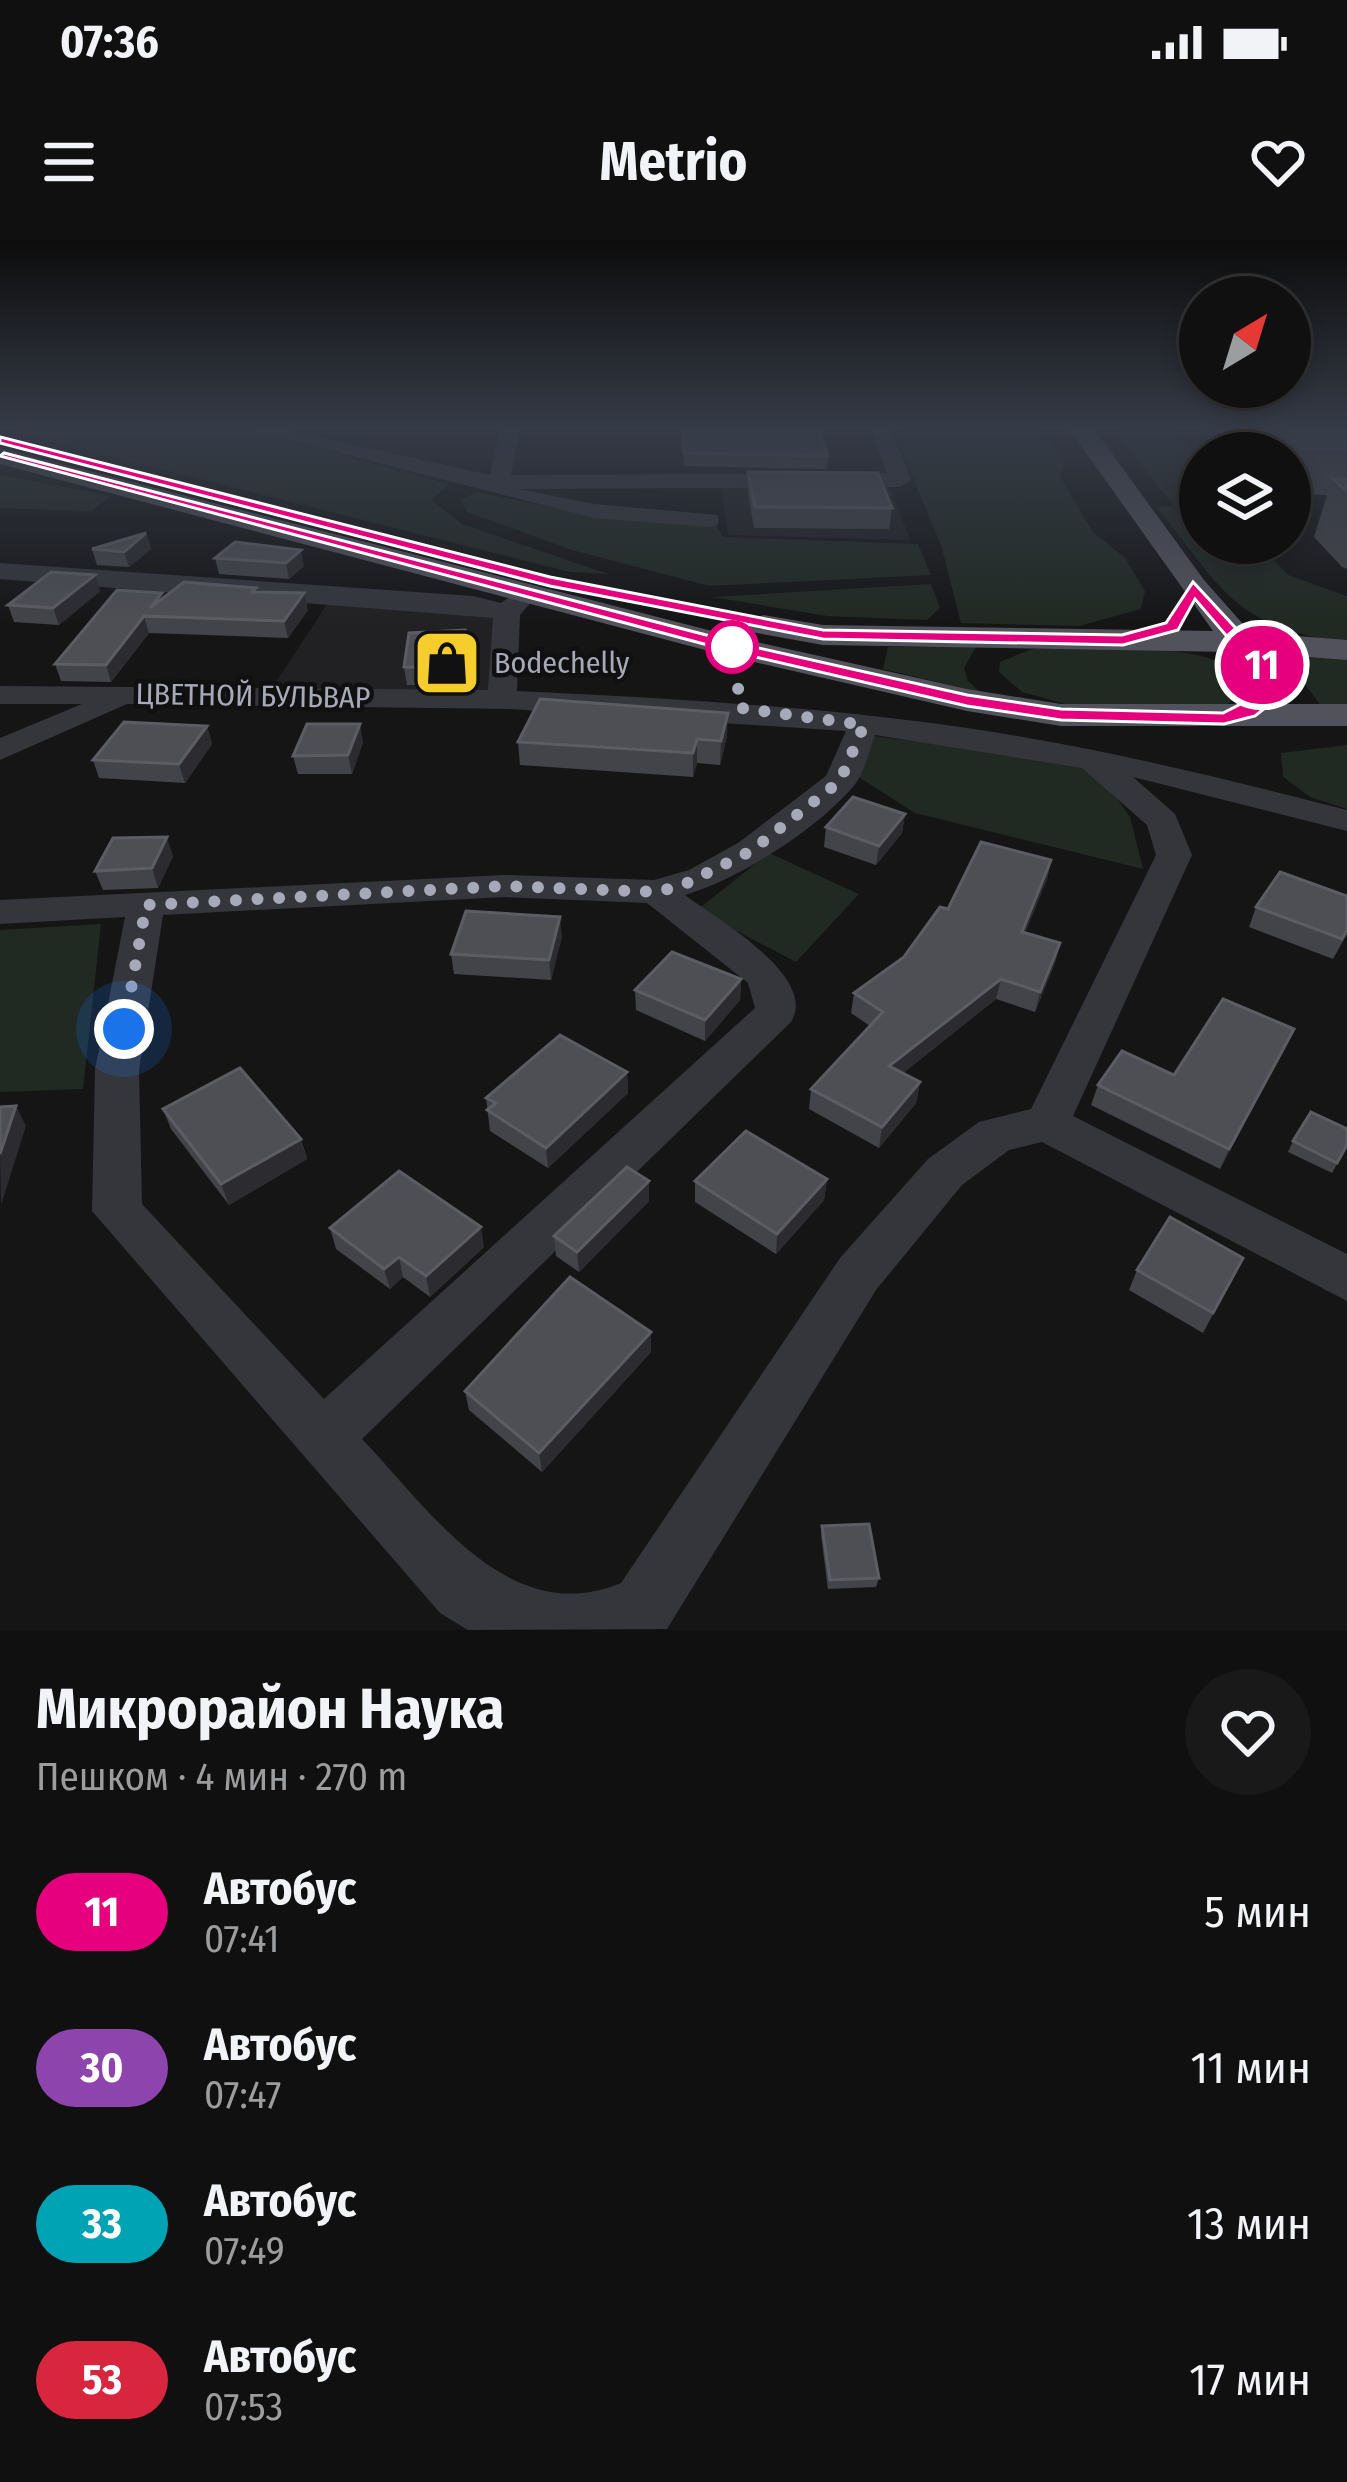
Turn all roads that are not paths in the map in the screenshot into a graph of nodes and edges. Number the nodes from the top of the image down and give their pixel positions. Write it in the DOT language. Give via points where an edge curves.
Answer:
graph roads {
  1 [pos="134,494"];
  2 [pos="213,494"];
  3 [pos="513,494"];
  4 [pos="1127,494"];
  5 [pos="710,520"];
  6 [pos="0,572"];
  7 [pos="1193,587"];
  8 [pos="517,602"];
  9 [pos="1033,640"];
  10 [pos="1123,640"];
  11 [pos="1244,642"];
  12 [pos="1347,650"];
  13 [pos="0,694"];
  14 [pos="129,695"];
  15 [pos="502,697"];
  16 [pos="1061,715"];
  17 [pos="1347,715"];
  18 [pos="1224,719"];
  19 [pos="864,725"];
  20 [pos="0,750"];
  21 [pos="1090,758"];
  22 [pos="1347,821"];
  23 [pos="656,892"];
  24 [pos="146,905"];
  25 [pos="0,913"];
  26 [pos="1047,1123"];
  27 [pos="1347,1280"];
  28 [pos="323,1438"];
  29 [pos="564,1630"];
  1 -- 8 [label="main road"];
  2 -- 9 [label="main road" via="706,616 823,634"];
  3 -- 5 [label="street" via="594,511"];
  4 -- 7 [label="main road"];
  6 -- 8 [label="street"];
  7 -- 10 [label="main road" via="1172,626"];
  7 -- 11 [label="main road"];
  8 -- 15 [label="street"];
  8 -- 16 [label="main road"];
  9 -- 10 [label="main road"];
  9 -- 16 [label="main road" via="992,652 980,670 1003,694"];
  10 -- 11 [label="main road"];
  11 -- 12 [label="main road"];
  11 -- 18 [label="main road" via="1275,693"];
  13 -- 14 [label="street, ЦВЕТНОЙ БУЛЬВАР"];
  14 -- 15 [label="street, ЦВЕТНОЙ БУЛЬВАР"];
  14 -- 20 [label="street"];
  15 -- 19 [label="street, ЦВЕТНОЙ БУЛЬВАР" via="741,708"];
  16 -- 18 [label="main road"];
  17 -- 18 [label="main road"];
  19 -- 21 [label="street, ЦВЕТНОЙ БУЛЬВАР"];
  19 -- 23 [label="street" via="840,781 751,851"];
  21 -- 22 [label="street, ЦВЕТНОЙ БУЛЬВАР"];
  21 -- 26 [label="street" via="1163,821 1174,855"];
  23 -- 24 [label="street" via="505,886"];
  23 -- 28 [label="street" via="762,973 776,1012"];
  24 -- 25 [label="street"];
  24 -- 28 [label="street" via="117,1070 117,1210"];
  26 -- 27 [label="street"];
  26 -- 29 [label="street" via="995,1135 945,1172 858,1274 644,1606 609,1623"];
  28 -- 29 [label="street" via="462,1591 516,1622"];
}
